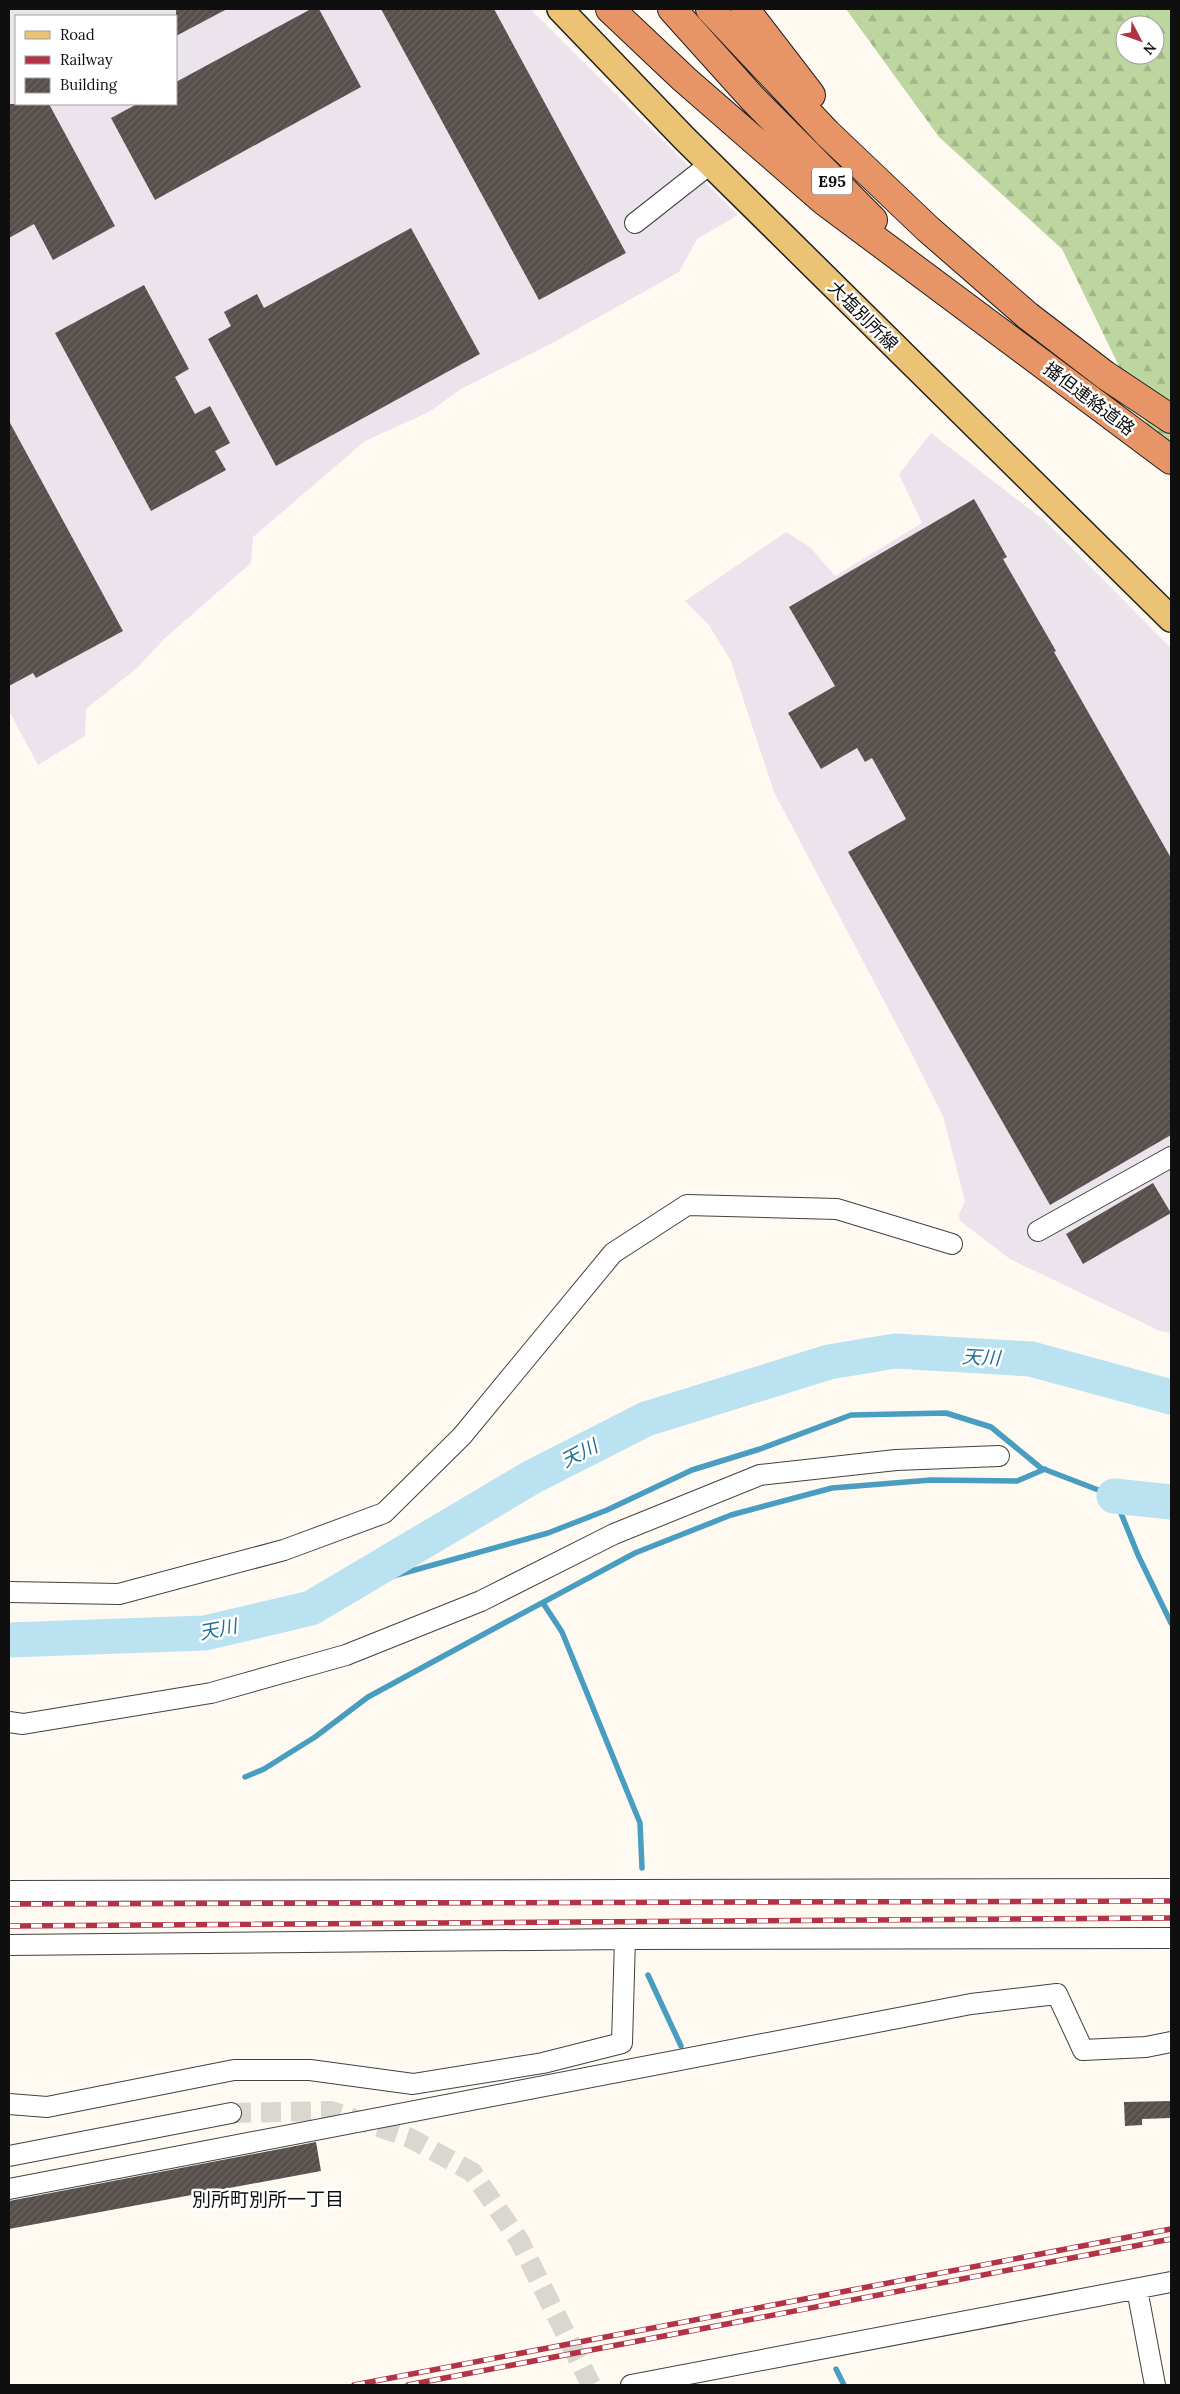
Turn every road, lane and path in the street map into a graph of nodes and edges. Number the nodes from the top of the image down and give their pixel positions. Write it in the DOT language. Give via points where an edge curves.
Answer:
graph roads {
  1 [pos="560,9"];
  2 [pos="610,9"];
  3 [pos="672,9"];
  4 [pos="710,9"];
  5 [pos="745,9"];
  6 [pos="710,164"];
  7 [pos="635,223"];
  8 [pos="1028,316"];
  9 [pos="1008,337"];
  10 [pos="1171,419"];
  11 [pos="1171,460"];
  12 [pos="1171,619"];
  13 [pos="1171,1157"];
  14 [pos="1038,1232"];
  15 [pos="952,1244"];
  16 [pos="999,1456"];
  17 [pos="9,1592"];
  18 [pos="9,1722"];
  19 [pos="1171,1889"];
  20 [pos="9,1891"];
  21 [pos="1171,1938"];
  22 [pos="625,1939"];
  23 [pos="9,1945"];
  24 [pos="1171,2042"];
  25 [pos="9,2104"];
  26 [pos="231,2113"];
  27 [pos="9,2156"];
  28 [pos="9,2190"];
  29 [pos="1171,2282"];
  30 [pos="1137,2289"];
  31 [pos="632,2385"];
  32 [pos="1155,2385"];
  1 -- 6 [label="main road, 大塩別所線"];
  2 -- 9 [label="highway" via="824,202"];
  3 -- 9 [label="highway, E95" via="752,99 857,205"];
  4 -- 8 [label="highway, E95" via="774,80 877,183"];
  5 -- 8 [label="highway" via="850,140"];
  6 -- 7 [label="street"];
  6 -- 12 [label="main road, 大塩別所線"];
  8 -- 10 [label="highway, 播但連絡道路 / E95" via="1105,376"];
  9 -- 11 [label="highway, 播但連絡道路 / E95"];
  13 -- 14 [label="street"];
  15 -- 17 [label="street" via="837,1208 687,1205 613,1252 462,1436 384,1513 284,1550 119,1594"];
  16 -- 18 [label="street" via="896,1460 760,1475 614,1534 480,1601 346,1655 211,1692 23,1724"];
  19 -- 20 [label="street"];
  21 -- 22 [label="street"];
  22 -- 23 [label="street"];
  22 -- 25 [label="street" via="622,2042 543,2063 413,2084 310,2070 234,2070 47,2107"];
  24 -- 28 [label="street" via="1146,2047 1084,2050 1057,1994 971,2004"];
  26 -- 27 [label="street"];
  29 -- 30 [label="street"];
  30 -- 31 [label="street"];
  30 -- 32 [label="street"];
}
